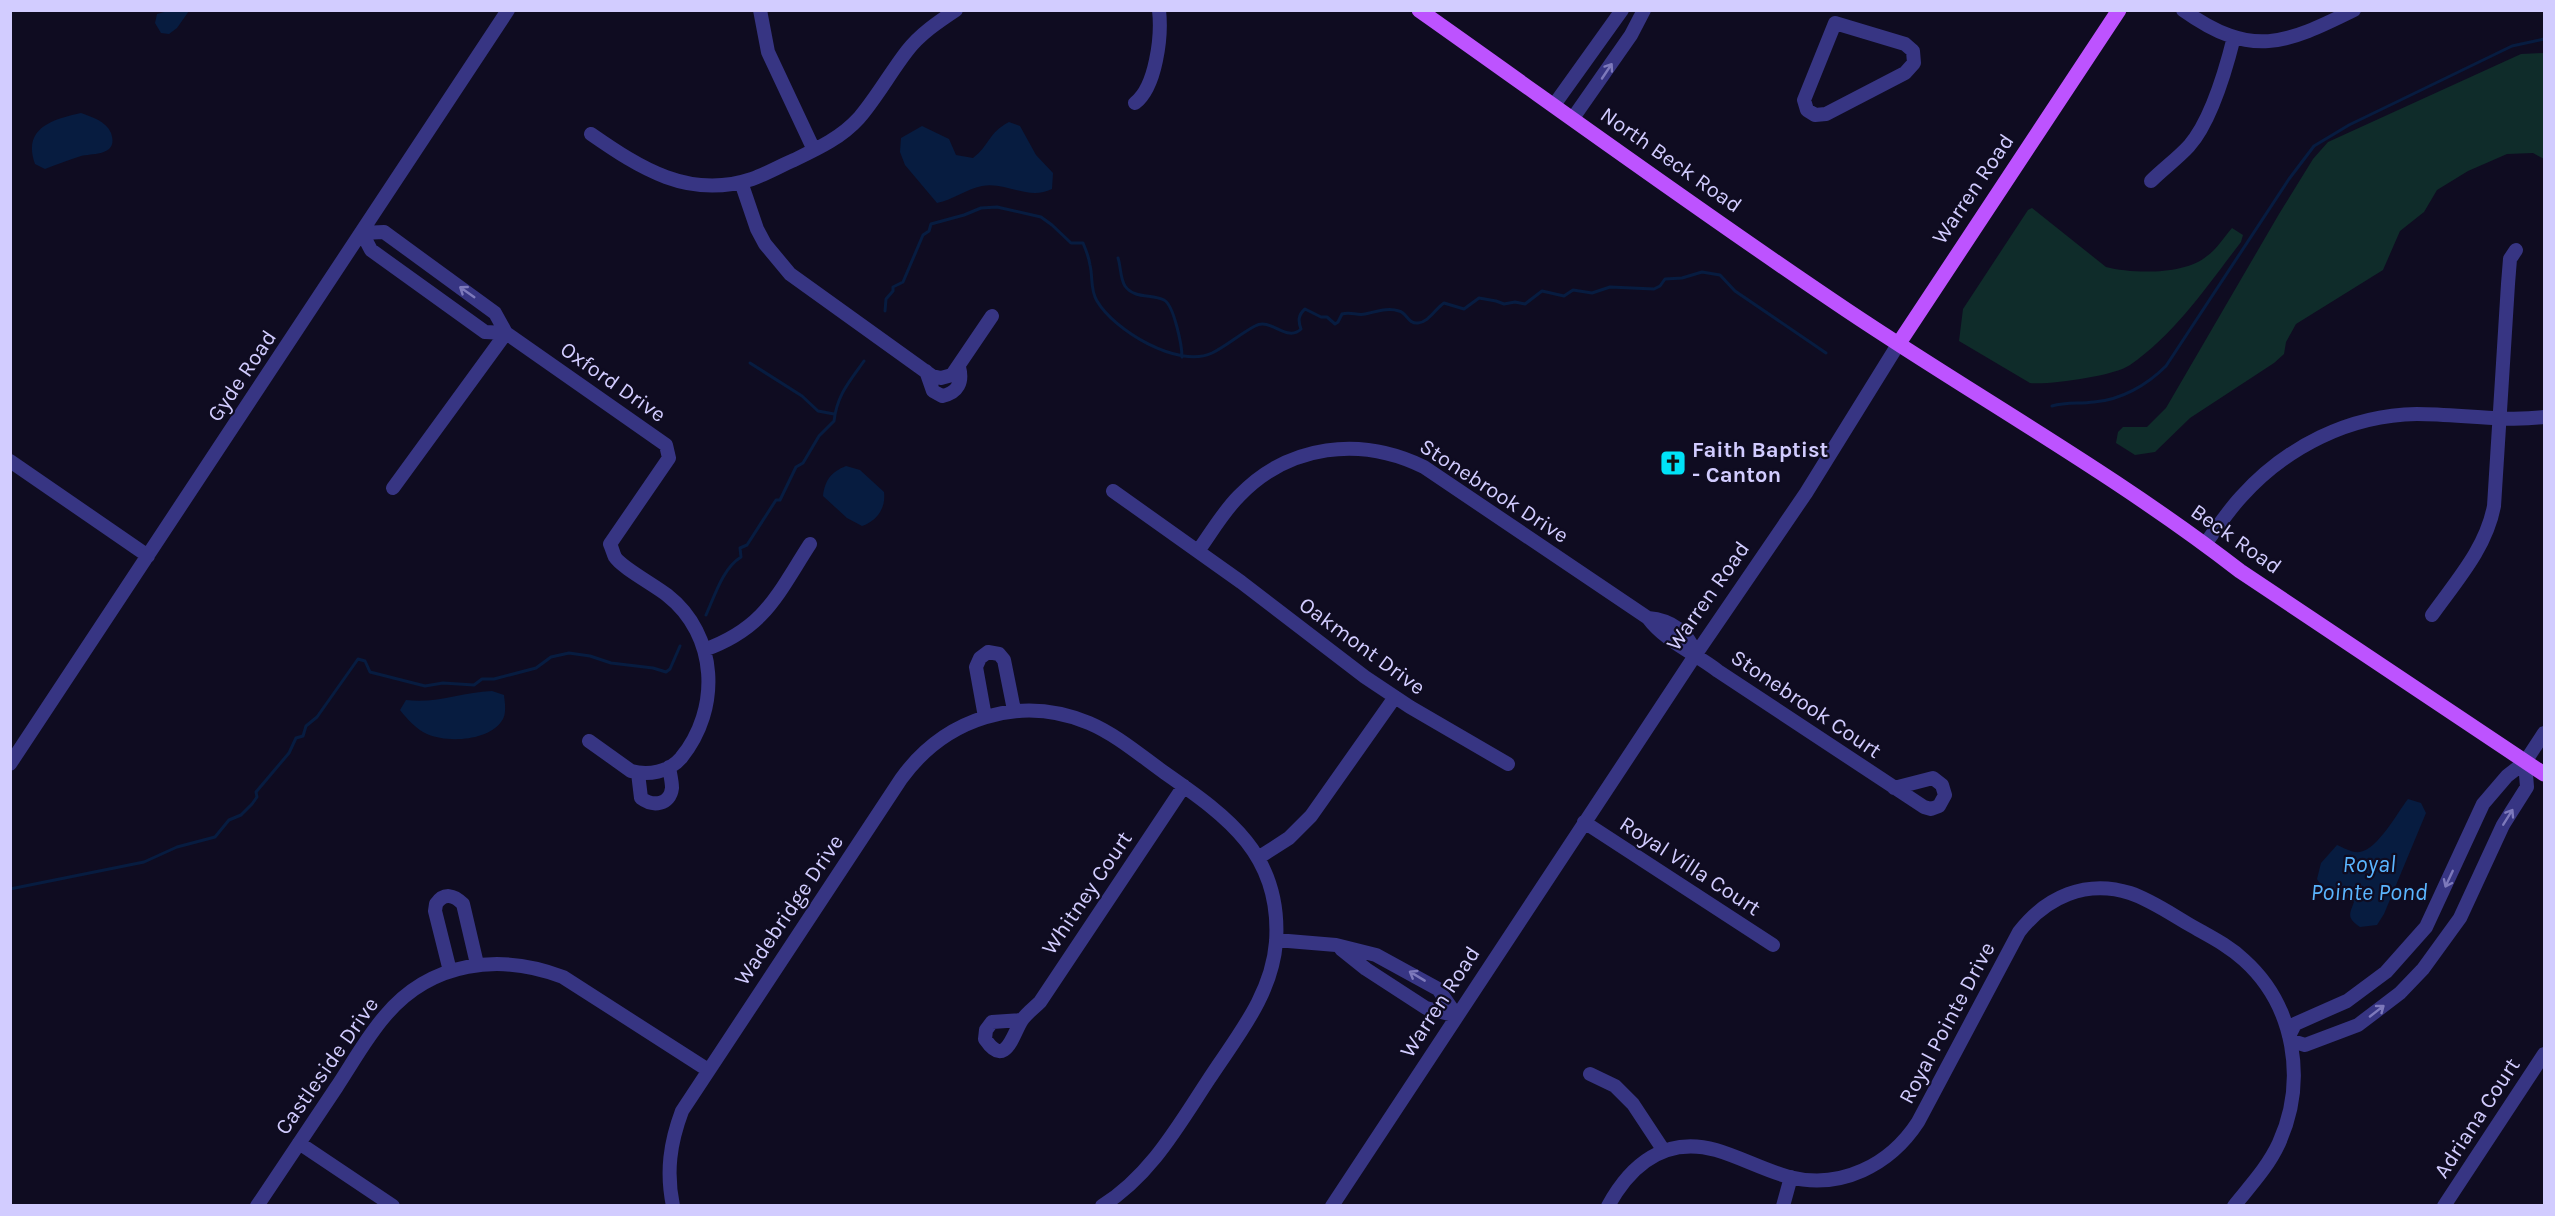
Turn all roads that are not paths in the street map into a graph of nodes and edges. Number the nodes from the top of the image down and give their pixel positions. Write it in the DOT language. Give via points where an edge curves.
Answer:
graph roads {
  1 [pos="508,10"];
  2 [pos="760,10"];
  3 [pos="956,10"];
  4 [pos="1159,10"];
  5 [pos="1419,10"];
  6 [pos="1622,10"];
  7 [pos="1644,10"];
  8 [pos="2119,10"];
  9 [pos="2183,10"];
  10 [pos="2354,10"];
  11 [pos="1837,17"];
  12 [pos="2234,37"];
  13 [pos="1135,103"];
  14 [pos="1554,105"];
  15 [pos="1573,118"];
  16 [pos="591,134"];
  17 [pos="814,150"];
  18 [pos="741,182"];
  19 [pos="2151,182"];
  20 [pos="362,233"];
  21 [pos="2517,250"];
  22 [pos="992,316"];
  23 [pos="506,333"];
  24 [pos="1899,344"];
  25 [pos="2499,417"];
  26 [pos="2544,417"];
  27 [pos="10,461"];
  28 [pos="393,488"];
  29 [pos="1113,491"];
  30 [pos="810,544"];
  31 [pos="2205,544"];
  32 [pos="1198,551"];
  33 [pos="148,556"];
  34 [pos="2432,615"];
  35 [pos="704,650"];
  36 [pos="1696,654"];
  37 [pos="1395,697"];
  38 [pos="1014,710"];
  39 [pos="985,717"];
  40 [pos="2544,733"];
  41 [pos="589,741"];
  42 [pos="2525,762"];
  43 [pos="10,764"];
  44 [pos="1508,764"];
  45 [pos="669,767"];
  46 [pos="639,773"];
  47 [pos="2544,774"];
  48 [pos="1184,786"];
  49 [pos="1894,788"];
  50 [pos="1584,822"];
  51 [pos="2471,830"];
  52 [pos="2496,839"];
  53 [pos="1258,858"];
  54 [pos="1276,940"];
  55 [pos="1336,945"];
  56 [pos="1773,945"];
  57 [pos="477,964"];
  58 [pos="450,971"];
  59 [pos="2347,1001"];
  60 [pos="2282,1014"];
  61 [pos="1457,1016"];
  62 [pos="1022,1020"];
  63 [pos="2299,1021"];
  64 [pos="2358,1024"];
  65 [pos="2289,1036"];
  66 [pos="2305,1045"];
  67 [pos="2544,1054"];
  68 [pos="2293,1058"];
  69 [pos="708,1070"];
  70 [pos="1590,1074"];
  71 [pos="299,1143"];
  72 [pos="1664,1151"];
  73 [pos="1791,1177"];
  74 [pos="257,1206"];
  75 [pos="393,1206"];
  76 [pos="673,1206"];
  77 [pos="1102,1206"];
  78 [pos="1332,1206"];
  79 [pos="1608,1206"];
  80 [pos="1783,1206"];
  81 [pos="2234,1206"];
  82 [pos="2444,1206"];
  1 -- 20 [label="street, Gyde Road"];
  2 -- 17 [label="street" via="768,52"];
  3 -- 17 [label="street" via="908,50 857,120"];
  4 -- 13 [label="street" via="1157,54 1145,96"];
  5 -- 14 [label="main road, North Beck Road"];
  6 -- 14 [label="street"];
  15 -- 7 [label="street, one-way" via="1631,36"];
  8 -- 24 [label="main road, Warren Road"];
  9 -- 12 [label="street"];
  10 -- 12 [label="street" via="2283,40 2264,42"];
  11 -- 11 [label="street" via="1905,44 1913,51 1914,63 1905,73 1826,114 1815,115 1804,106 1805,96"];
  12 -- 19 [label="street" via="2222,79 2200,128 2190,145"];
  14 -- 15 [label="main road, North Beck Road"];
  15 -- 24 [label="main road, North Beck Road"];
  16 -- 18 [label="street" via="635,165 659,176 695,183"];
  17 -- 18 [label="street"];
  18 -- 22 [label="street" via="757,229 790,274 926,371 941,378 952,375"];
  20 -- 23 [label="street, Oxford Drive" via="371,250 485,332"];
  23 -- 20 [label="street, Oxford Drive, one-way" via="495,313 384,232"];
  20 -- 33 [label="street, Gyde Road"];
  21 -- 25 [label="street" via="2511,260 2508,284"];
  23 -- 28 [label="street"];
  23 -- 35 [label="street, Oxford Drive" via="666,445 669,458 610,544 616,559 687,613"];
  24 -- 31 [label="main road, Beck Road"];
  24 -- 36 [label="street, Warren Road" via="1806,493"];
  25 -- 26 [label="street"];
  25 -- 31 [label="street" via="2401,415 2326,434 2292,452 2257,480"];
  25 -- 34 [label="street" via="2491,521 2481,545"];
  27 -- 33 [label="street"];
  29 -- 32 [label="street, Oakmont Drive"];
  30 -- 35 [label="street" via="752,627 726,643"];
  31 -- 42 [label="main road, Beck Road"];
  32 -- 36 [label="street, Stonebrook Drive" via="1238,497 1279,465 1325,450 1379,450 1424,467 1648,618 1657,631"];
  32 -- 37 [label="street, Oakmont Drive"];
  33 -- 43 [label="street, Gyde Road"];
  35 -- 45 [label="street, Oxford Drive" via="710,670 703,721 692,745"];
  36 -- 49 [label="street, Stonebrook Court"];
  36 -- 50 [label="street, Warren Road"];
  37 -- 44 [label="street, Oakmont Drive"];
  37 -- 53 [label="street" via="1311,816 1289,838"];
  38 -- 39 [label="street, Wadebridge Drive"];
  38 -- 39 [label="street" via="1004,660 999,654 988,652 976,667"];
  38 -- 48 [label="street, Wadebridge Drive" via="1069,716 1090,724"];
  39 -- 69 [label="street, Wadebridge Drive" via="942,737 909,768"];
  40 -- 42 [label="street"];
  41 -- 46 [label="street"];
  42 -- 47 [label="main road, Beck Road"];
  42 -- 51 [label="street" via="2483,804"];
  52 -- 42 [label="street, one-way" via="2527,787"];
  45 -- 46 [label="street"];
  45 -- 46 [label="street" via="671,792 661,804 641,798"];
  48 -- 53 [label="street, Wadebridge Drive" via="1228,819"];
  48 -- 62 [label="street, Whitney Court" via="1040,1002"];
  50 -- 56 [label="street, Royal Villa Court"];
  50 -- 61 [label="street, Warren Road"];
  51 -- 52 [label="street"];
  51 -- 59 [label="street, one-way" via="2426,927 2386,972"];
  64 -- 52 [label="street, one-way" via="2400,993 2442,945 2471,897"];
  53 -- 54 [label="street, Wadebridge Drive" via="1272,897"];
  54 -- 55 [label="street"];
  54 -- 77 [label="street, Wadebridge Drive" via="1270,974 1251,1015 1157,1156 1132,1184"];
  55 -- 61 [label="street" via="1426,1008"];
  61 -- 55 [label="street, one-way" via="1438,989 1405,969 1376,955"];
  57 -- 58 [label="street, Castleside Drive"];
  57 -- 58 [label="street" via="464,904 445,896 436,904 435,911"];
  57 -- 69 [label="street, Castleside Drive" via="518,964 563,977"];
  58 -- 71 [label="street, Castleside Drive" via="417,988 386,1015"];
  59 -- 63 [label="street"];
  59 -- 64 [label="street"];
  60 -- 63 [label="street"];
  60 -- 65 [label="street, Royal Pointe Drive"];
  60 -- 73 [label="street, Royal Pointe Drive" via="2251,967 2213,938 2132,893 2103,888 2072,892 2043,906 2019,932 1918,1122 1900,1147 1875,1166 1849,1176 1821,1180"];
  61 -- 78 [label="street, Warren Road"];
  63 -- 65 [label="street"];
  64 -- 66 [label="street"];
  65 -- 66 [label="street" via="2297,1044"];
  65 -- 68 [label="street, Royal Pointe Drive"];
  66 -- 68 [label="street"];
  67 -- 82 [label="street, Adriana Court"];
  68 -- 81 [label="street, Royal Pointe Drive" via="2292,1098 2284,1129 2269,1161"];
  69 -- 76 [label="street, Wadebridge Drive" via="682,1111 674,1132 668,1170"];
  70 -- 72 [label="street" via="1615,1086 1633,1104"];
  71 -- 74 [label="street, Castleside Drive"];
  71 -- 75 [label="street"];
  72 -- 73 [label="street, Royal Pointe Drive" via="1708,1148"];
  72 -- 79 [label="street, Royal Pointe Drive" via="1629,1173"];
  73 -- 80 [label="street"];
}
